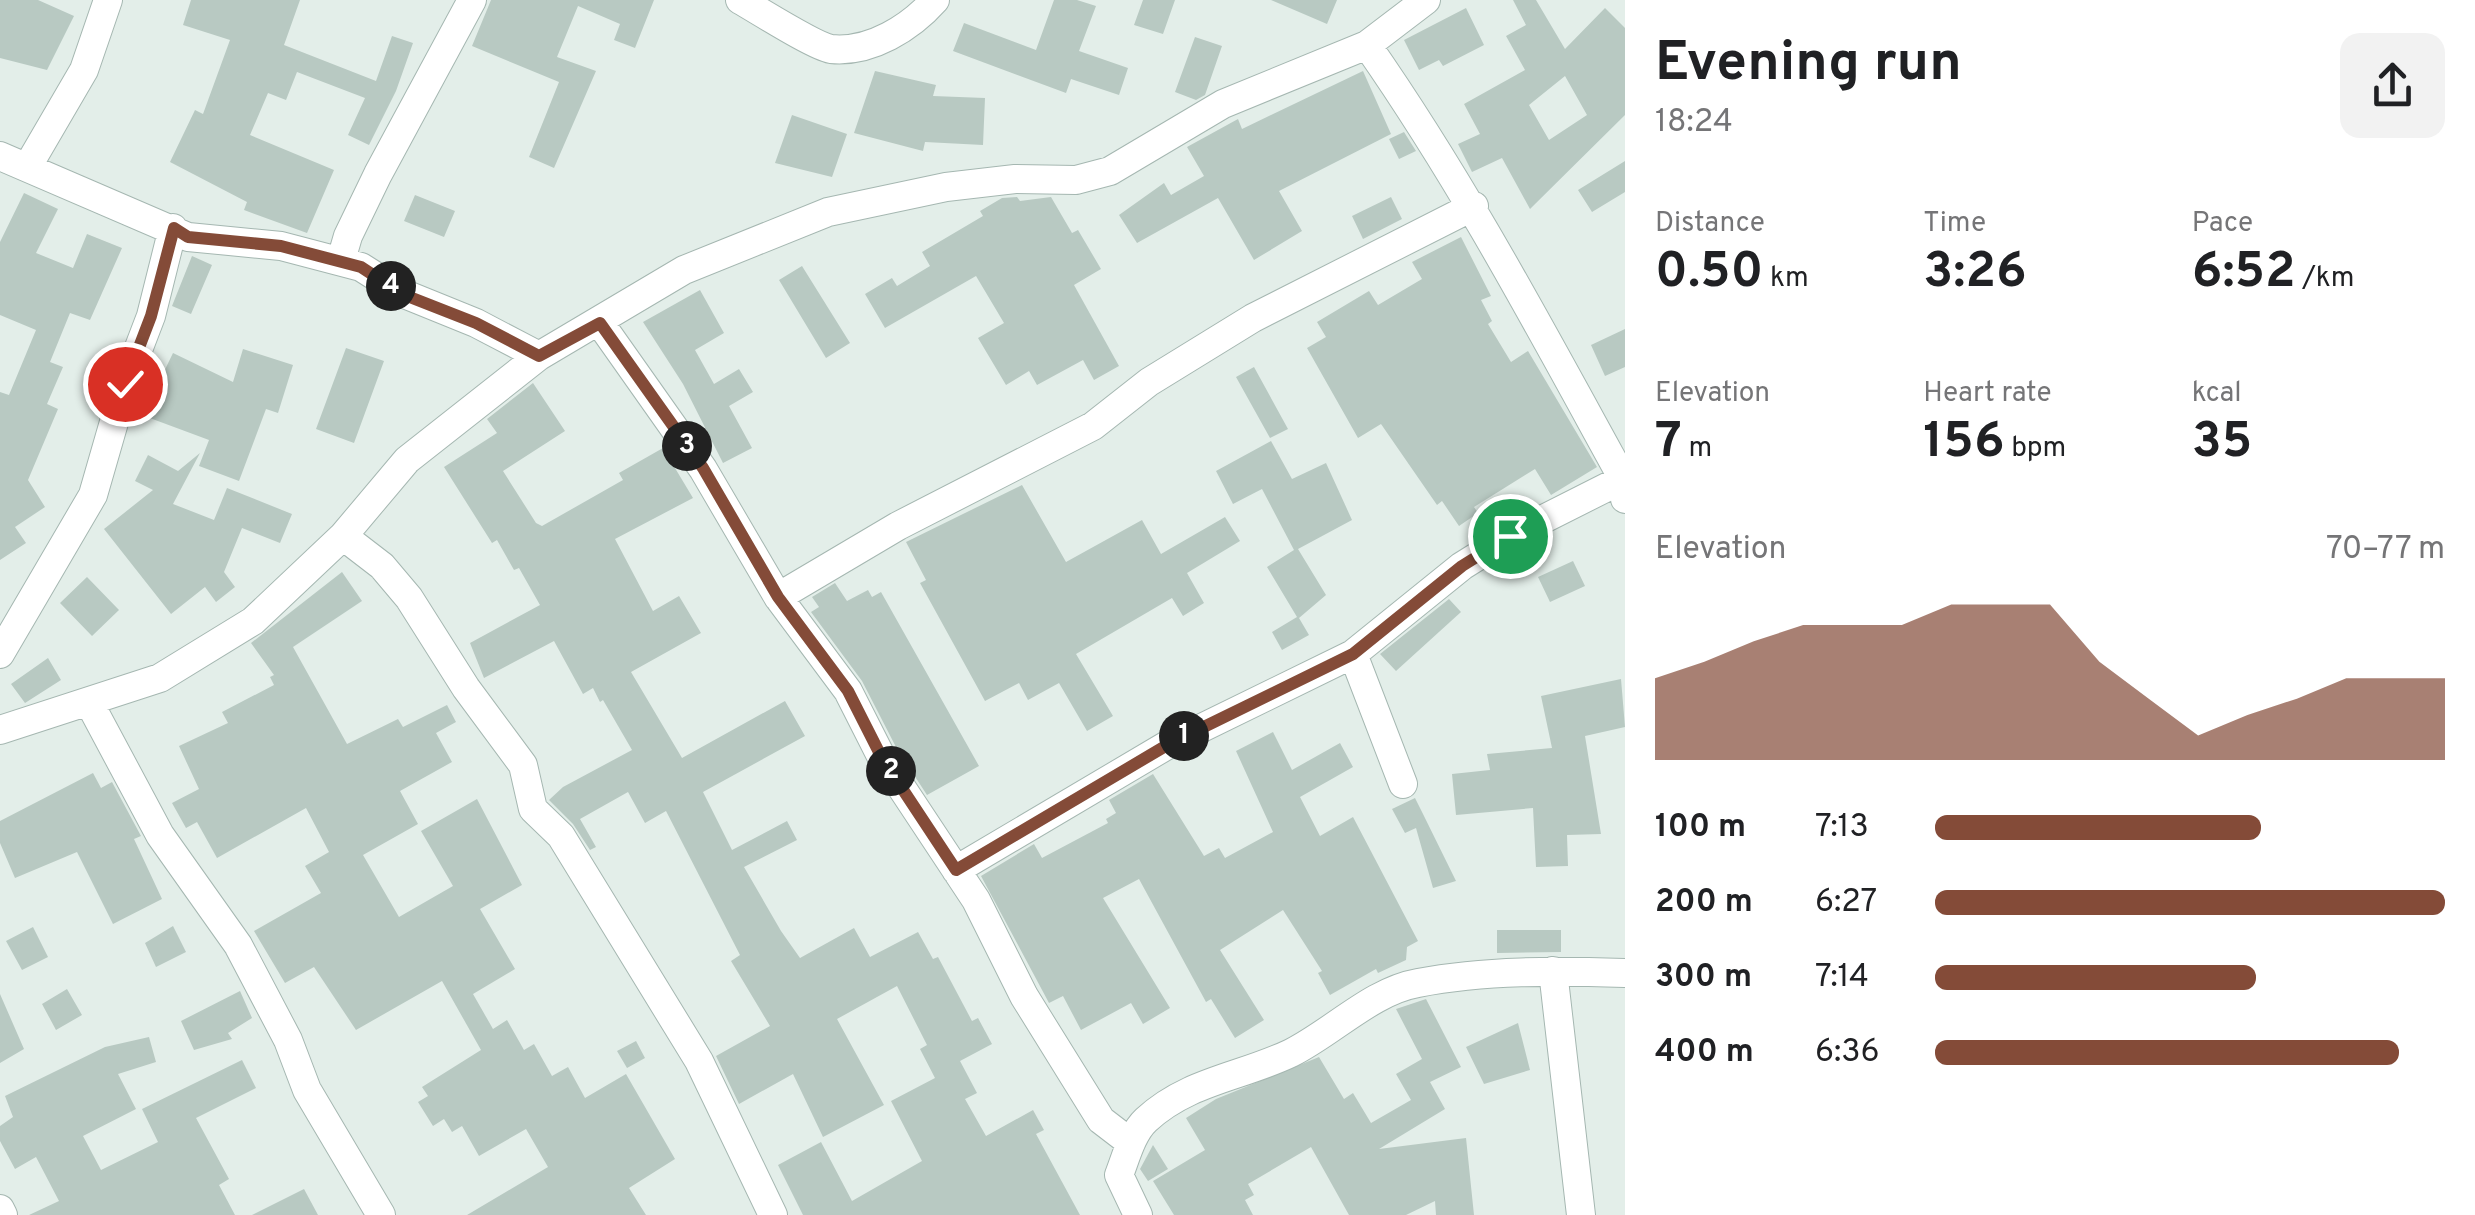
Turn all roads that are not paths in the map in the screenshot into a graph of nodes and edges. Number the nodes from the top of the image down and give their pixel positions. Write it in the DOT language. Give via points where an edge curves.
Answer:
graph roads {
  1 [pos="108,0"];
  2 [pos="472,0"];
  3 [pos="740,0"];
  4 [pos="935,0"];
  5 [pos="1426,0"];
  6 [pos="1367,45"];
  7 [pos="0,156"];
  8 [pos="28,166"];
  9 [pos="1474,206"];
  10 [pos="174,228"];
  11 [pos="341,260"];
  12 [pos="600,323"];
  13 [pos="539,356"];
  14 [pos="1624,489"];
  15 [pos="343,536"];
  16 [pos="778,597"];
  17 [pos="0,654"];
  18 [pos="1353,654"];
  19 [pos="90,704"];
  20 [pos="0,730"];
  21 [pos="1403,784"];
  22 [pos="956,870"];
  23 [pos="1553,971"];
  24 [pos="1625,972"];
  25 [pos="1131,1144"];
  26 [pos="381,1215"];
  27 [pos="773,1215"];
  28 [pos="1138,1215"];
  29 [pos="1580,1215"];
  1 -- 8 [label="street" via="84,70"];
  2 -- 11 [label="street" via="378,174"];
  3 -- 4 [label="street" via="830,49 910,28"];
  5 -- 6 [label="street"];
  6 -- 9 [label="street"];
  6 -- 12 [label="street" via="1223,104 1110,171 1076,180 1014,178 946,187 828,212 684,270"];
  7 -- 8 [label="street"];
  8 -- 10 [label="street"];
  9 -- 14 [label="street"];
  9 -- 16 [label="street" via="1253,318 1148,382 1093,426 898,526"];
  10 -- 11 [label="street" via="188,237"];
  10 -- 17 [label="street" via="92,495"];
  11 -- 13 [label="street"];
  12 -- 13 [label="street"];
  12 -- 16 [label="street" via="703,468"];
  13 -- 15 [label="street" via="407,460"];
  14 -- 18 [label="street" via="1510,536"];
  15 -- 19 [label="street" via="253,621 211,650"];
  15 -- 27 [label="street" via="409,598 523,765 532,809 561,836 699,1062"];
  16 -- 22 [label="street" via="848,691 882,758"];
  18 -- 21 [label="street"];
  18 -- 22 [label="street" via="1169,744"];
  19 -- 20 [label="street"];
  19 -- 26 [label="street" via="160,835 238,945 307,1090"];
  22 -- 25 [label="street" via="1101,1120"];
  23 -- 24 [label="street"];
  23 -- 25 [label="street" via="1415,983 1288,1054 1186,1091 1142,1123"];
  23 -- 29 [label="street"];
  25 -- 28 [label="street" via="1120,1175"];
}
